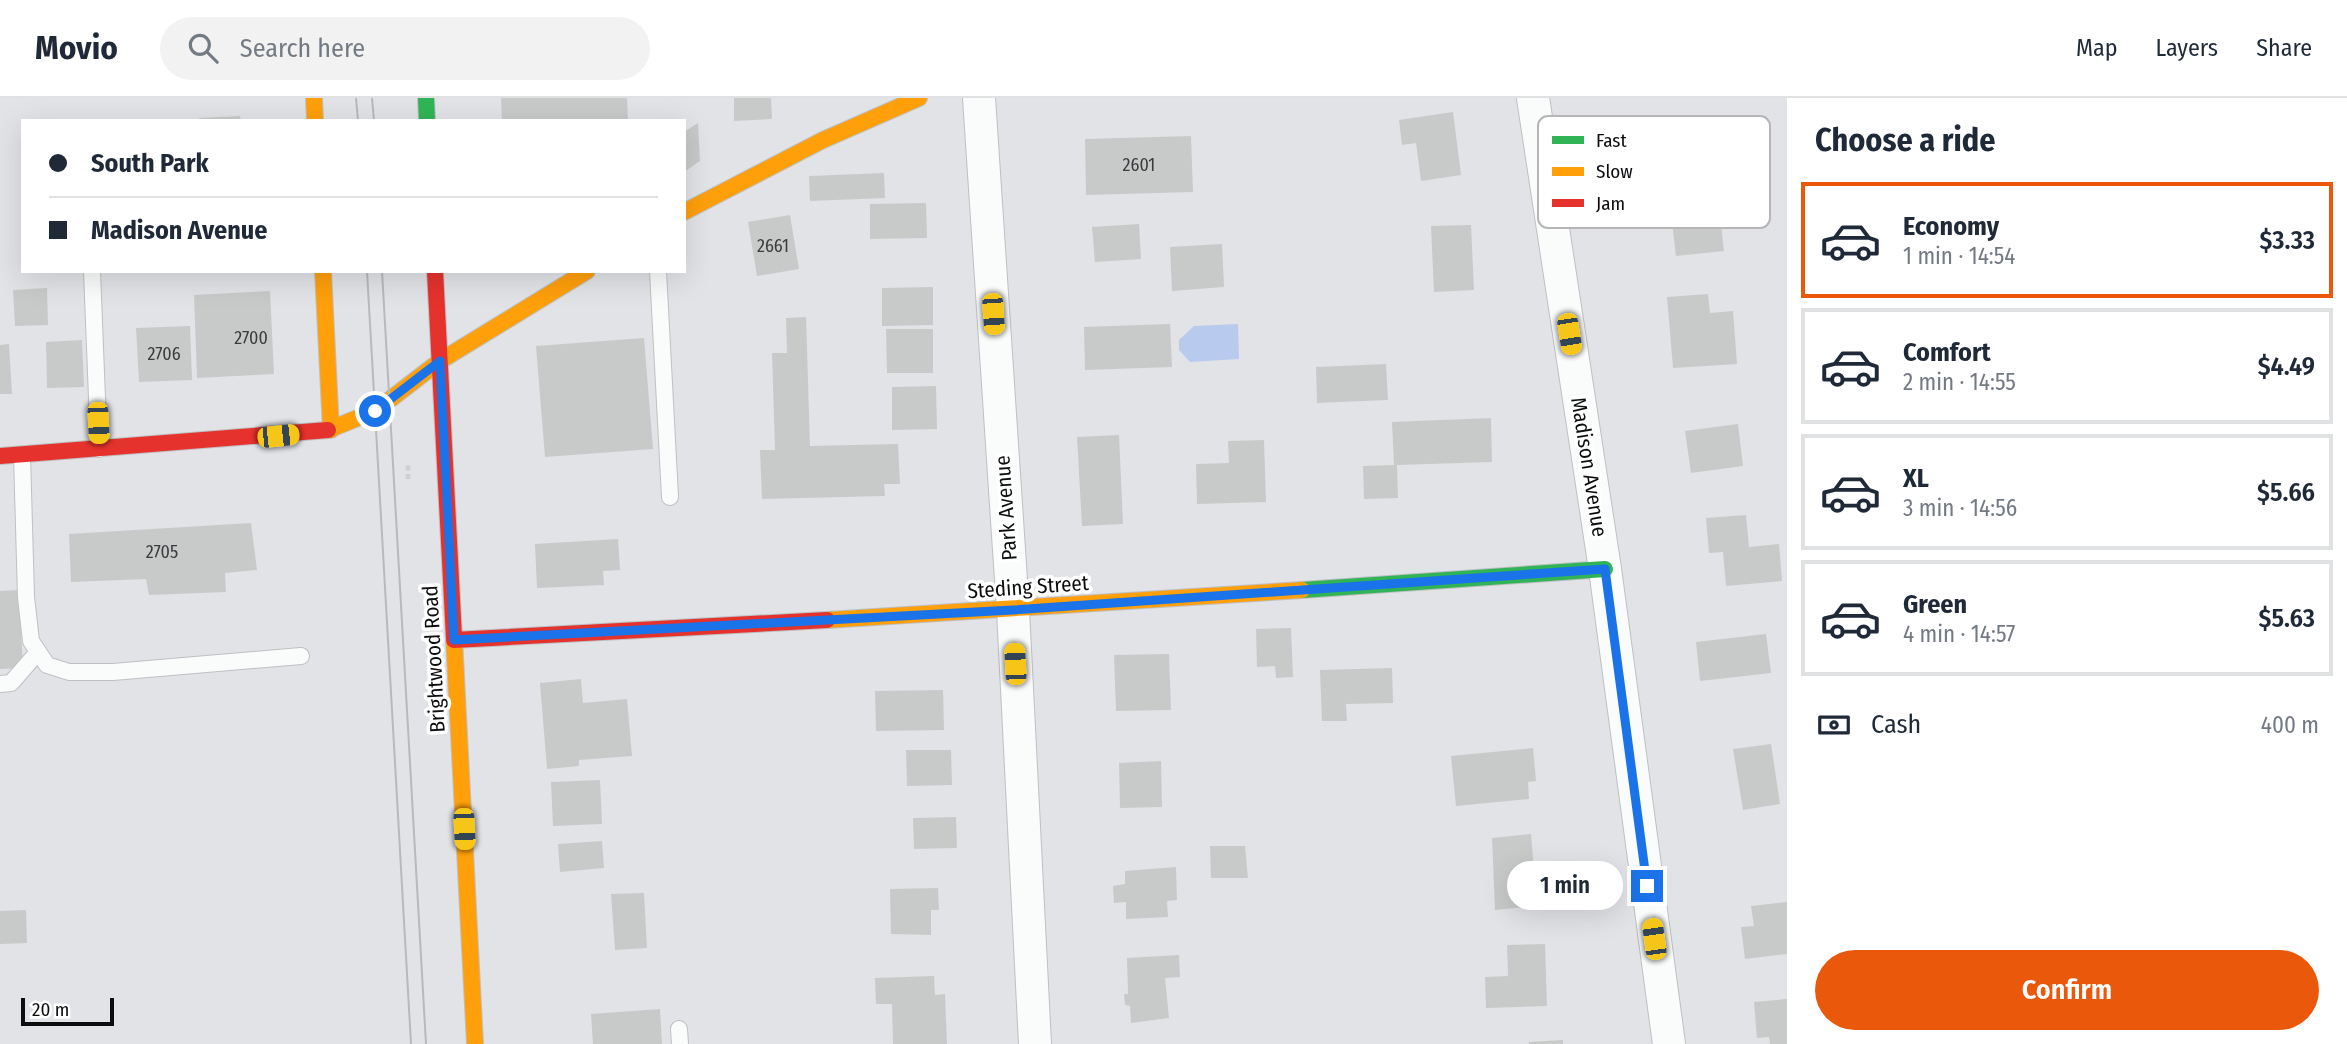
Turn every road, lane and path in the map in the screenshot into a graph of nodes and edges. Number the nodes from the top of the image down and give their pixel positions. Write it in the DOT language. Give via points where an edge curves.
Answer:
graph roads {
  1 [pos="314,98"];
  2 [pos="426,98"];
  3 [pos="919,98"];
  4 [pos="979,98"];
  5 [pos="1533,98"];
  6 [pos="315,119"];
  7 [pos="427,119"];
  8 [pos="1538,131"];
  9 [pos="686,211"];
  10 [pos="1553,228"];
  11 [pos="92,273"];
  12 [pos="323,273"];
  13 [pos="435,273"];
  14 [pos="584,273"];
  15 [pos="658,273"];
  16 [pos="440,361"];
  17 [pos="331,430"];
  18 [pos="99,449"];
  19 [pos="22,455"];
  20 [pos="0,456"];
  21 [pos="670,497"];
  22 [pos="1605,569"];
  23 [pos="1013,610"];
  24 [pos="454,640"];
  25 [pos="38,652"];
  26 [pos="301,656"];
  27 [pos="0,684"];
  28 [pos="475,1044"];
  29 [pos="1035,1044"];
  30 [pos="1669,1044"];
  1 -- 6 [label="street"];
  2 -- 7 [label="street"];
  3 -- 9 [label="street" via="823,140"];
  4 -- 23 [label="street, Park Avenue"];
  5 -- 8 [label="street, Madison Avenue"];
  10 -- 22 [label="street, Madison Avenue"];
  11 -- 18 [label="lane"];
  12 -- 17 [label="street"];
  13 -- 16 [label="street, Brightwood Road"];
  14 -- 16 [label="street"];
  15 -- 21 [label="lane"];
  16 -- 17 [label="street" via="383,407"];
  16 -- 24 [label="street, Brightwood Road"];
  17 -- 18 [label="street"];
  18 -- 19 [label="street"];
  19 -- 20 [label="street"];
  19 -- 25 [label="lane" via="26,597 31,641"];
  22 -- 23 [label="street, Steding Street"];
  22 -- 30 [label="street, Madison Avenue"];
  23 -- 24 [label="street, Steding Street"];
  23 -- 29 [label="street, Park Avenue"];
  24 -- 28 [label="street, Brightwood Road"];
  25 -- 26 [label="lane" via="47,665 69,672"];
  25 -- 27 [label="lane" via="11,683"];
}
